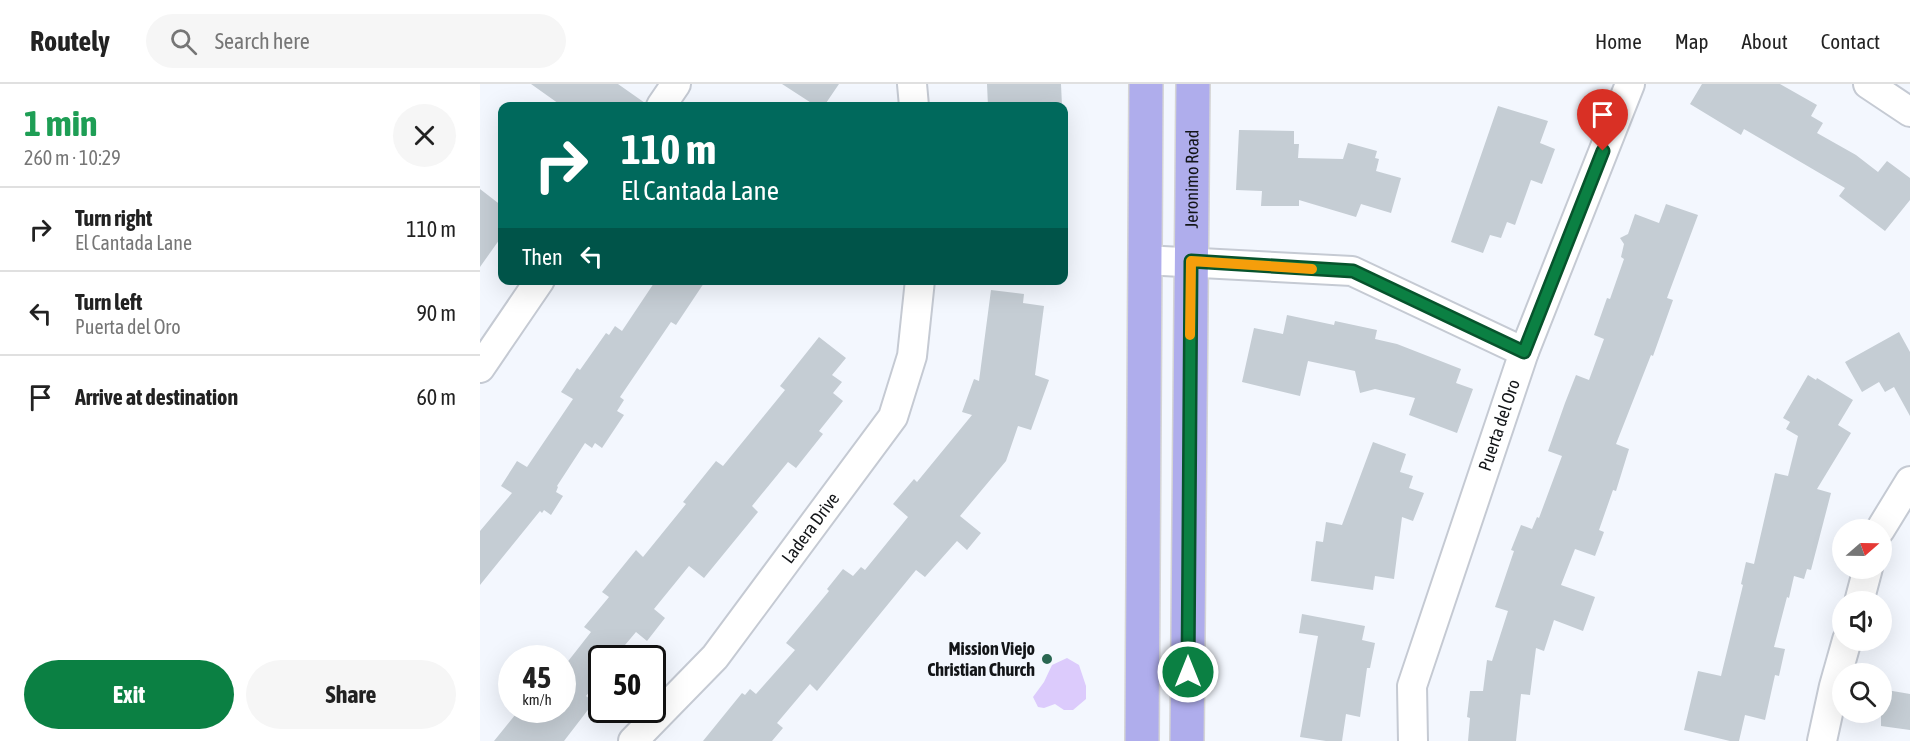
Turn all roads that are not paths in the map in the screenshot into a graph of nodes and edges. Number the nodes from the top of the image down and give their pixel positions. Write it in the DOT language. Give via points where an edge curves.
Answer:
graph roads {
  1 [pos="676,84"];
  2 [pos="912,84"];
  3 [pos="1146,84"];
  4 [pos="1193,84"];
  5 [pos="1630,84"];
  6 [pos="1868,84"];
  7 [pos="664,102"];
  8 [pos="914,102"];
  9 [pos="1910,112"];
  10 [pos="1144,260"];
  11 [pos="1191,261"];
  12 [pos="536,285"];
  13 [pos="919,285"];
  14 [pos="1524,352"];
  15 [pos="483,355"];
  16 [pos="1910,481"];
  17 [pos="1887,519"];
  18 [pos="1844,651"];
  19 [pos="633,741"];
  20 [pos="1142,741"];
  21 [pos="1187,741"];
  22 [pos="1413,741"];
  23 [pos="1822,741"];
  1 -- 7 [label="street"];
  2 -- 8 [label="street"];
  3 -- 10 [label="main road"];
  4 -- 11 [label="main road, Jeronimo Road"];
  5 -- 14 [label="street, Puerta del Oro"];
  6 -- 9 [label="street"];
  10 -- 11 [label="street"];
  10 -- 20 [label="main road"];
  11 -- 14 [label="street" via="1353,271"];
  11 -- 21 [label="main road, Jeronimo Road"];
  12 -- 15 [label="street"];
  13 -- 19 [label="street, Ladera Drive" via="912,356 893,417 715,657"];
  14 -- 22 [label="street, Puerta del Oro" via="1412,686"];
  16 -- 17 [label="street"];
  18 -- 23 [label="street"];
}
